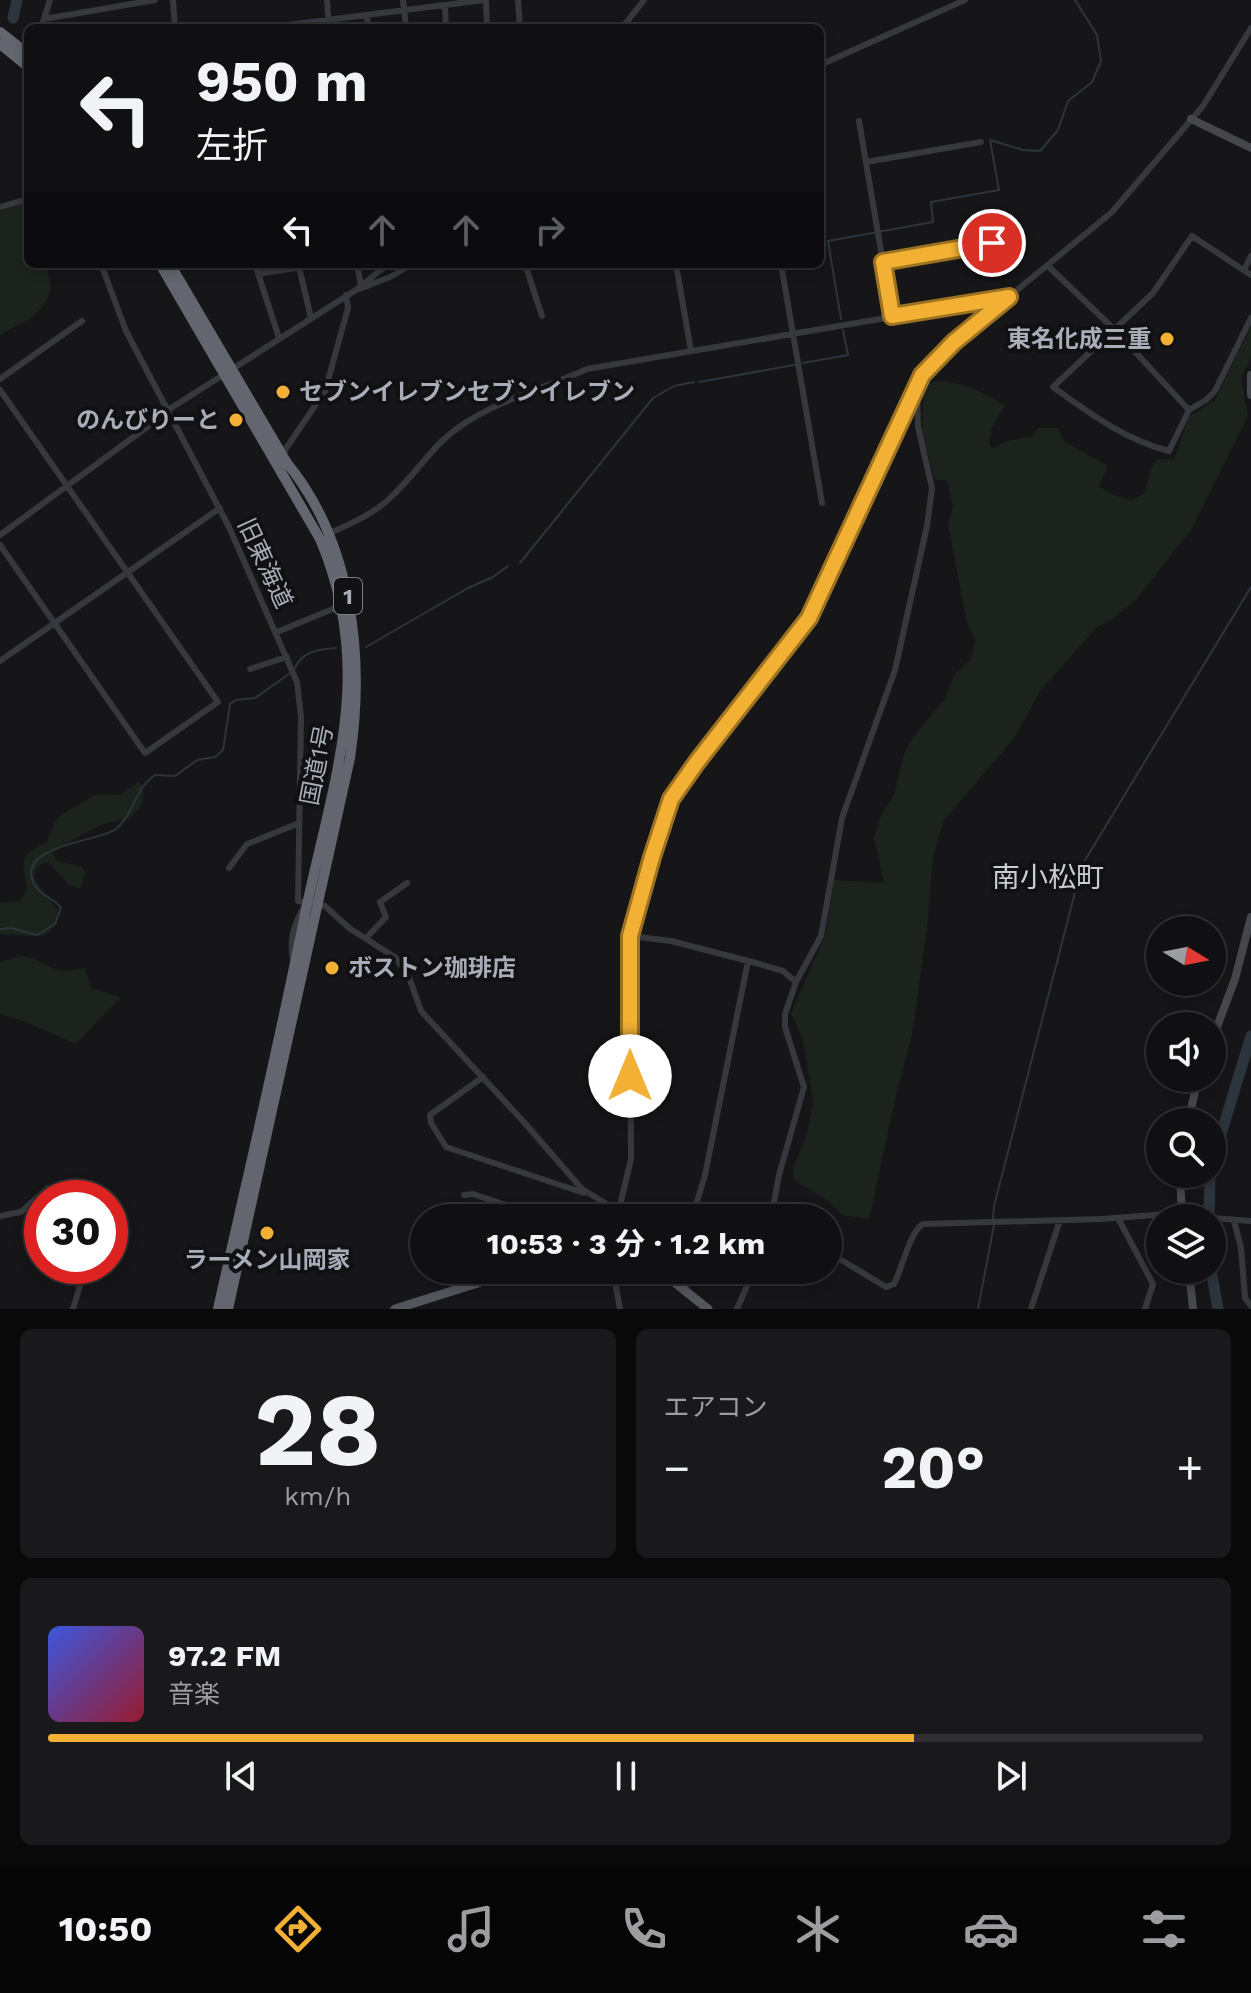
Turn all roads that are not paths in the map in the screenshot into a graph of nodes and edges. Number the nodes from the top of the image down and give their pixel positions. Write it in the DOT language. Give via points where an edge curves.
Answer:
graph roads {
  1 [pos="50,0"];
  2 [pos="155,0"];
  3 [pos="173,0"];
  4 [pos="327,0"];
  5 [pos="403,0"];
  6 [pos="485,0"];
  7 [pos="518,0"];
  8 [pos="643,0"];
  9 [pos="965,0"];
  10 [pos="445,5"];
  11 [pos="405,10"];
  12 [pos="367,15"];
  13 [pos="44,19"];
  14 [pos="42,24"];
  15 [pos="175,24"];
  16 [pos="329,24"];
  17 [pos="368,24"];
  18 [pos="406,24"];
  19 [pos="446,24"];
  20 [pos="487,24"];
  21 [pos="520,24"];
  22 [pos="625,24"];
  23 [pos="1251,28"];
  24 [pos="0,32"];
  25 [pos="0,44"];
  26 [pos="24,52"];
  27 [pos="24,53"];
  28 [pos="824,63"];
  29 [pos="1191,119"];
  30 [pos="859,121"];
  31 [pos="981,142"];
  32 [pos="1251,148"];
  33 [pos="866,162"];
  34 [pos="24,200"];
  35 [pos="0,207"];
  36 [pos="1020,239"];
  37 [pos="1251,256"];
  38 [pos="883,262"];
  39 [pos="1048,266"];
  40 [pos="102,268"];
  41 [pos="163,268"];
  42 [pos="172,268"];
  43 [pos="256,268"];
  44 [pos="293,268"];
  45 [pos="299,268"];
  46 [pos="357,268"];
  47 [pos="383,268"];
  48 [pos="406,268"];
  49 [pos="526,268"];
  50 [pos="677,268"];
  51 [pos="782,268"];
  52 [pos="1244,270"];
  53 [pos="258,274"];
  54 [pos="1251,275"];
  55 [pos="358,288"];
  56 [pos="346,295"];
  57 [pos="1009,297"];
  58 [pos="542,316"];
  59 [pos="892,316"];
  60 [pos="311,318"];
  61 [pos="1251,318"];
  62 [pos="82,321"];
  63 [pos="1113,328"];
  64 [pos="792,332"];
  65 [pos="279,338"];
  66 [pos="691,351"];
  67 [pos="229,372"];
  68 [pos="1251,375"];
  69 [pos="0,379"];
  70 [pos="916,387"];
  71 [pos="0,390"];
  72 [pos="1251,395"];
  73 [pos="1189,410"];
  74 [pos="168,411"];
  75 [pos="280,458"];
  76 [pos="66,485"];
  77 [pos="822,503"];
  78 [pos="220,508"];
  79 [pos="328,534"];
  80 [pos="0,535"];
  81 [pos="0,545"];
  82 [pos="128,572"];
  83 [pos="340,606"];
  84 [pos="55,623"];
  85 [pos="277,632"];
  86 [pos="287,657"];
  87 [pos="0,661"];
  88 [pos="250,669"];
  89 [pos="350,733"];
  90 [pos="299,823"];
  91 [pos="229,868"];
  92 [pos="407,883"];
  93 [pos="307,902"];
  94 [pos="1251,917"];
  95 [pos="630,936"];
  96 [pos="366,938"];
  97 [pos="748,961"];
  98 [pos="294,967"];
  99 [pos="796,982"];
  100 [pos="1223,1012"];
  101 [pos="483,1077"];
  102 [pos="267,1110"];
  103 [pos="588,1194"];
  104 [pos="464,1195"];
  105 [pos="503,1204"];
  106 [pos="601,1204"];
  107 [pos="619,1204"];
  108 [pos="696,1204"];
  109 [pos="774,1204"];
  110 [pos="24,1209"];
  111 [pos="0,1216"];
  112 [pos="1146,1217"];
  113 [pos="1118,1218"];
  114 [pos="1060,1220"];
  115 [pos="1226,1220"];
  116 [pos="1230,1220"];
  117 [pos="1251,1221"];
  118 [pos="234,1258"];
  119 [pos="842,1261"];
  120 [pos="81,1284"];
  121 [pos="474,1284"];
  122 [pos="616,1284"];
  123 [pos="678,1284"];
  124 [pos="686,1284"];
  125 [pos="748,1284"];
  126 [pos="1190,1284"];
  127 [pos="686,1290"];
  128 [pos="1251,1306"];
  129 [pos="73,1309"];
  130 [pos="218,1309"];
  131 [pos="228,1309"];
  132 [pos="395,1309"];
  133 [pos="620,1309"];
  134 [pos="708,1309"];
  135 [pos="737,1309"];
  136 [pos="1031,1309"];
  137 [pos="1145,1309"];
  138 [pos="1193,1309"];
  1 -- 13 [label="street"];
  2 -- 13 [label="street"];
  3 -- 15 [label="street"];
  4 -- 16 [label="street"];
  5 -- 11 [label="street"];
  6 -- 10 [label="street"];
  6 -- 20 [label="street"];
  7 -- 21 [label="street"];
  8 -- 22 [label="street"];
  9 -- 28 [label="street"];
  10 -- 11 [label="street"];
  10 -- 19 [label="street"];
  11 -- 12 [label="street"];
  11 -- 18 [label="street"];
  12 -- 16 [label="street"];
  12 -- 17 [label="street"];
  13 -- 14 [label="street"];
  23 -- 29 [label="street"];
  24 -- 26 [label="highway"];
  25 -- 27 [label="highway"];
  29 -- 32 [label="main road"];
  29 -- 39 [label="street" via="1112,212"];
  30 -- 33 [label="street"];
  31 -- 33 [label="street"];
  33 -- 38 [label="street"];
  34 -- 35 [label="street"];
  36 -- 38 [label="street"];
  37 -- 52 [label="street"];
  38 -- 59 [label="street"];
  39 -- 57 [label="street"];
  39 -- 63 [label="street"];
  40 -- 74 [label="street, 旧東海道" via="126,331"];
  41 -- 67 [label="highway, 国道1号 / 1"];
  42 -- 67 [label="highway, 国道1号 / 1"];
  43 -- 53 [label="street"];
  44 -- 53 [label="street"];
  45 -- 60 [label="street"];
  46 -- 55 [label="street"];
  47 -- 55 [label="street"];
  48 -- 55 [label="street"];
  49 -- 58 [label="street"];
  50 -- 66 [label="street"];
  51 -- 64 [label="street"];
  52 -- 54 [label="street"];
  52 -- 63 [label="street" via="1192,236 1162,282"];
  53 -- 65 [label="street"];
  55 -- 56 [label="street"];
  56 -- 60 [label="street"];
  56 -- 75 [label="street" via="348,308 325,391"];
  57 -- 59 [label="street"];
  57 -- 70 [label="street" via="930,365"];
  59 -- 64 [label="street"];
  60 -- 65 [label="street"];
  61 -- 73 [label="street" via="1215,391"];
  62 -- 69 [label="street"];
  63 -- 73 [label="street"];
  63 -- 73 [label="street" via="1053,387 1095,420 1169,451"];
  64 -- 66 [label="street"];
  64 -- 77 [label="street"];
  65 -- 67 [label="street"];
  66 -- 79 [label="street" via="587,369 511,397 450,434 382,505"];
  67 -- 74 [label="street"];
  67 -- 75 [label="highway, 国道1号 / 1"];
  68 -- 72 [label="main road"];
  70 -- 95 [label="street" via="809,618 671,799"];
  70 -- 99 [label="street" via="920,441 932,488 911,606 895,670 846,801 821,936"];
  71 -- 76 [label="street"];
  74 -- 76 [label="street"];
  74 -- 78 [label="street, 旧東海道"];
  75 -- 79 [label="highway, 国道1号 / 1" via="303,484"];
  75 -- 83 [label="highway, 国道1号 / 1" via="320,539"];
  76 -- 80 [label="street"];
  76 -- 82 [label="street"];
  78 -- 82 [label="street"];
  78 -- 85 [label="street, 旧東海道"];
  79 -- 89 [label="highway, 国道1号 / 1" via="351,614 357,680"];
  81 -- 84 [label="street"];
  82 -- 84 [label="street"];
  82 -- 84 [label="street" via="218,702 145,753"];
  83 -- 85 [label="street"];
  83 -- 89 [label="highway, 国道1号 / 1"];
  84 -- 87 [label="street"];
  85 -- 86 [label="street, 旧東海道"];
  86 -- 88 [label="street"];
  86 -- 90 [label="street, 旧東海道" via="301,697"];
  89 -- 93 [label="highway, 国道1号 / 1"];
  90 -- 91 [label="street" via="247,844"];
  90 -- 93 [label="street, 旧東海道"];
  92 -- 96 [label="street" via="380,902 386,917"];
  93 -- 96 [label="street" via="325,906"];
  93 -- 98 [label="highway, 国道1号 / 1"];
  93 -- 98 [label="street" via="295,920 290,948"];
  93 -- 102 [label="highway, 国道1号 / 1"];
  94 -- 100 [label="main road"];
  95 -- 97 [label="street"];
  95 -- 107 [label="street" via="631,1159"];
  96 -- 101 [label="street" via="396,958 421,1011"];
  97 -- 99 [label="street" via="783,971"];
  97 -- 108 [label="street"];
  98 -- 102 [label="highway, 国道1号 / 1"];
  99 -- 109 [label="street" via="784,1019 804,1087"];
  101 -- 103 [label="street"];
  101 -- 103 [label="street" via="430,1115 446,1147"];
  102 -- 118 [label="highway, 国道1号 / 1"];
  103 -- 106 [label="street"];
  104 -- 105 [label="street"];
  110 -- 111 [label="street"];
  112 -- 113 [label="street"];
  113 -- 114 [label="street"];
  113 -- 137 [label="street" via="1153,1284"];
  114 -- 119 [label="street" via="920,1225 894,1284 886,1287"];
  114 -- 136 [label="street"];
  115 -- 116 [label="street"];
  116 -- 117 [label="street"];
  116 -- 128 [label="street" via="1241,1248 1245,1298"];
  118 -- 130 [label="highway, 国道1号 / 1"];
  118 -- 131 [label="highway, 国道1号 / 1"];
  120 -- 129 [label="street"];
  121 -- 132 [label="main road"];
  122 -- 133 [label="street"];
  123 -- 127 [label="main road"];
  124 -- 127 [label="street"];
  125 -- 135 [label="street"];
  126 -- 138 [label="main road"];
  127 -- 134 [label="main road"];
}
